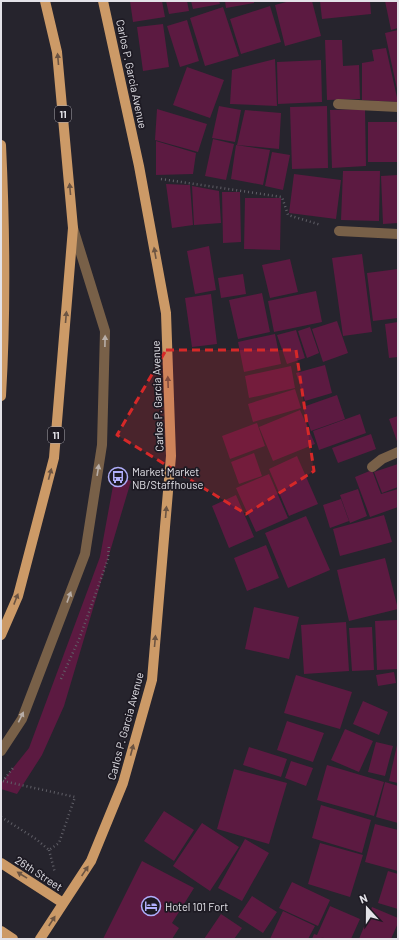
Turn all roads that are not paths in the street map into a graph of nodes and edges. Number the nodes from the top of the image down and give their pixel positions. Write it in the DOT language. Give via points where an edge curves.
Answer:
graph roads {
  1 [pos="45,1"];
  2 [pos="103,1"];
  3 [pos="338,104"];
  4 [pos="398,107"];
  5 [pos="1,145"];
  6 [pos="73,228"];
  7 [pos="339,231"];
  8 [pos="398,234"];
  9 [pos="1,396"];
  10 [pos="398,452"];
  11 [pos="372,467"];
  12 [pos="1,635"];
  13 [pos="1,751"];
  14 [pos="1,863"];
  15 [pos="63,903"];
  16 [pos="40,939"];
  6 -- 1 [label="main road, 11, one-way" via="57,52"];
  15 -- 2 [label="main road, Carlos P. Garcia Avenue, one-way" via="91,861 123,783 152,680 171,456 166,313 142,176"];
  3 -- 4 [label="street"];
  5 -- 9 [label="main road" via="5,231"];
  12 -- 6 [label="main road, 11, one-way" via="18,596 54,458"];
  13 -- 6 [label="street, one-way" via="22,719 85,554 102,445 105,331"];
  7 -- 8 [label="street"];
  10 -- 11 [label="street"];
  15 -- 14 [label="main road, 26th Street, one-way"];
  16 -- 15 [label="main road, Carlos P. Garcia Avenue, one-way"];
}
